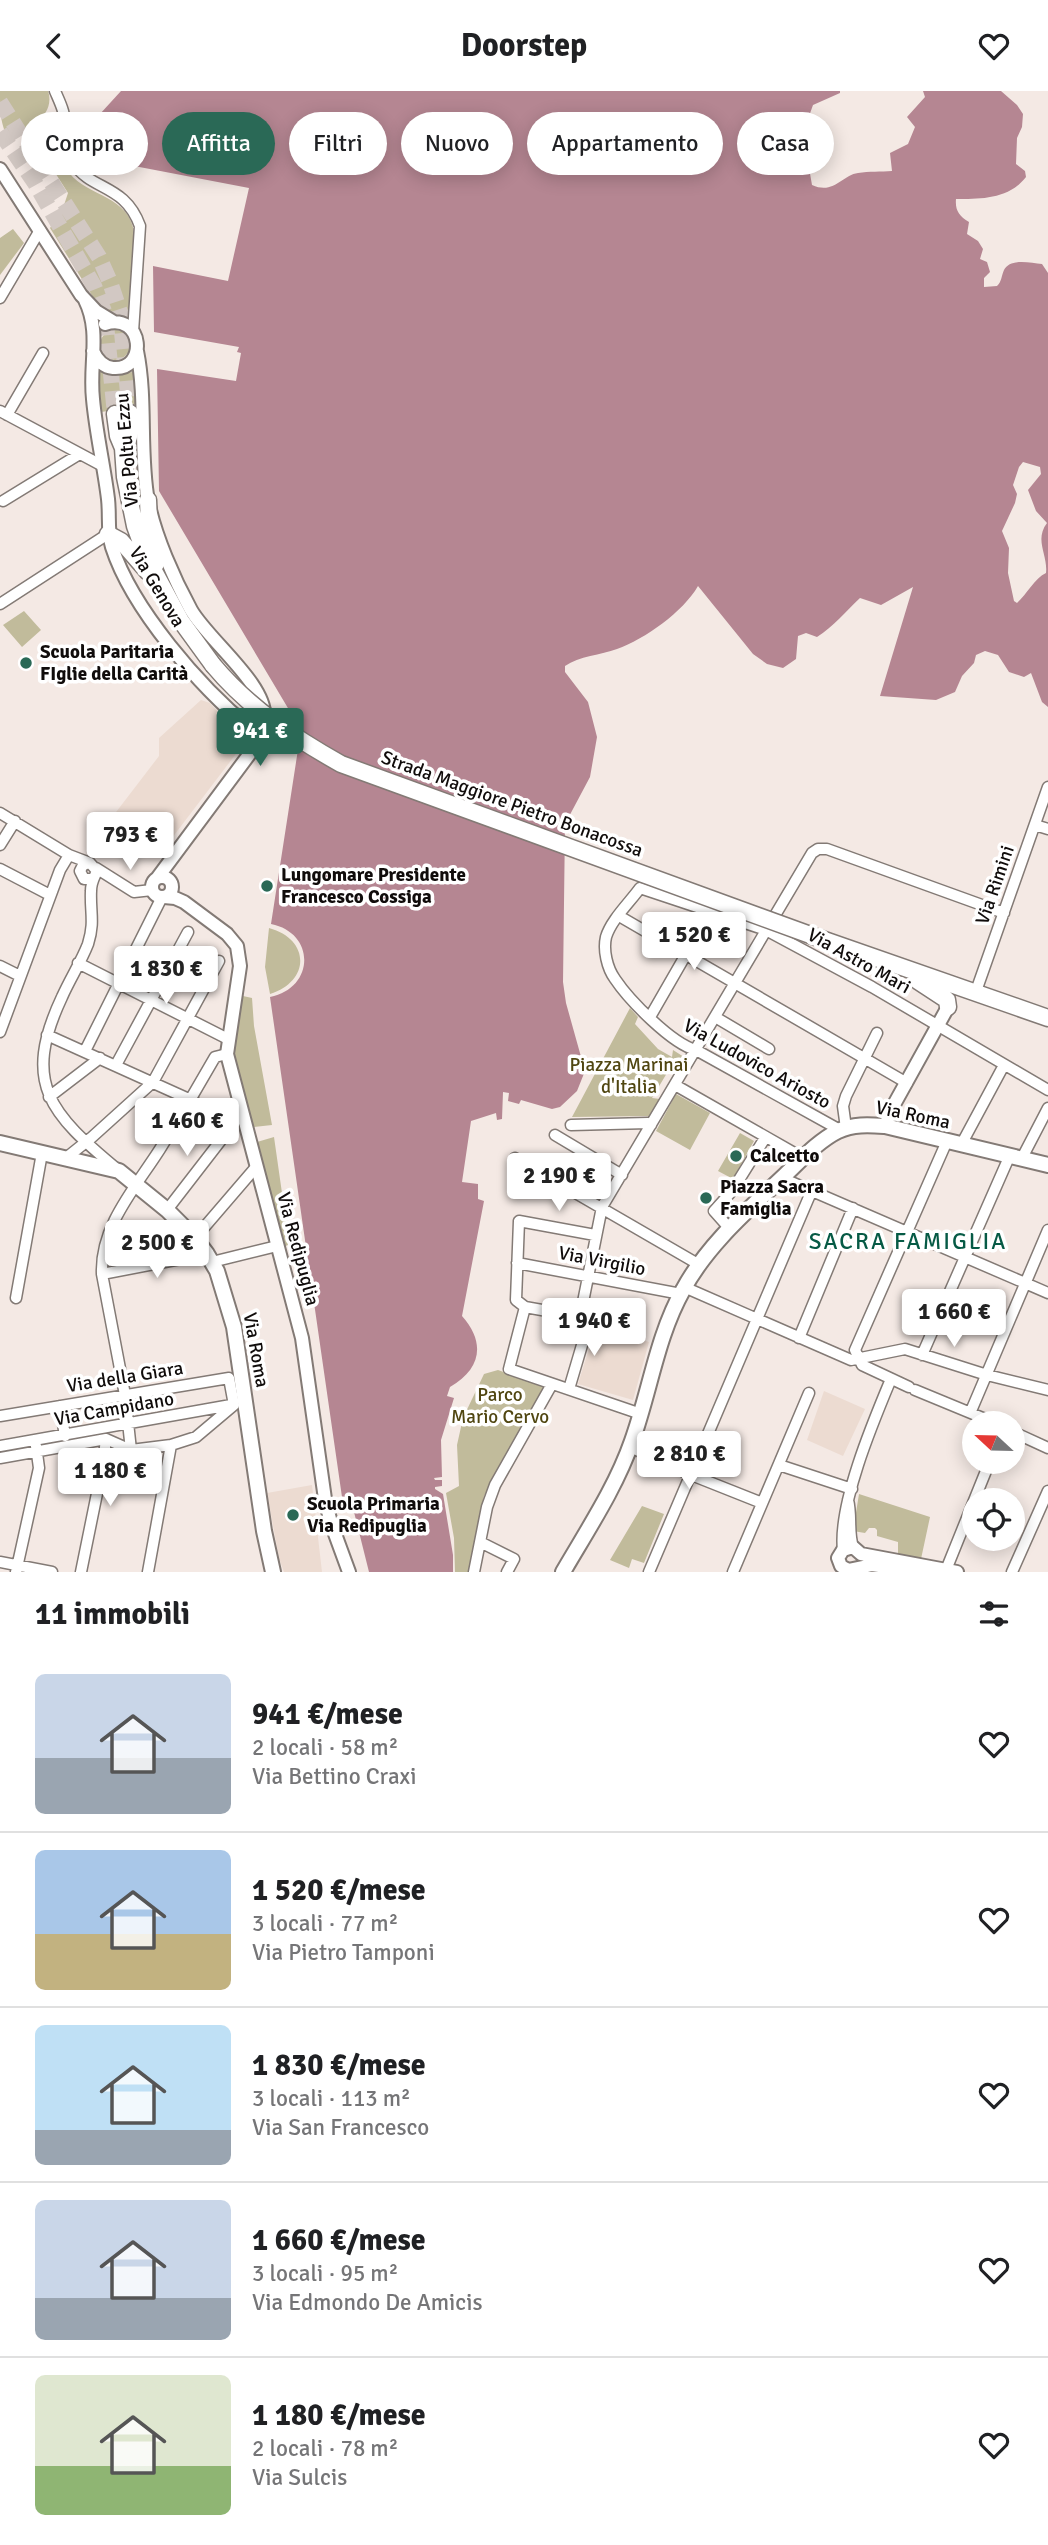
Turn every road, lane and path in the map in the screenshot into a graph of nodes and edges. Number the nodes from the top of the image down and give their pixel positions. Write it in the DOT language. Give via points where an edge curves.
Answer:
graph roads {
  1 [pos="56,91"];
  2 [pos="0,169"];
  3 [pos="40,230"];
  4 [pos="0,298"];
  5 [pos="85,300"];
  6 [pos="123,326"];
  7 [pos="93,337"];
  8 [pos="93,351"];
  9 [pos="137,351"];
  10 [pos="43,353"];
  11 [pos="3,413"];
  12 [pos="122,413"];
  13 [pos="78,454"];
  14 [pos="101,465"];
  15 [pos="148,500"];
  16 [pos="3,502"];
  17 [pos="108,534"];
  18 [pos="156,577"];
  19 [pos="0,604"];
  20 [pos="264,722"];
  21 [pos="253,734"];
  22 [pos="1048,787"];
  23 [pos="0,813"];
  24 [pos="15,821"];
  25 [pos="1035,825"];
  26 [pos="1048,829"];
  27 [pos="0,845"];
  28 [pos="69,855"];
  29 [pos="0,869"];
  30 [pos="96,872"];
  31 [pos="167,881"];
  32 [pos="640,888"];
  33 [pos="50,895"];
  34 [pos="159,895"];
  35 [pos="184,902"];
  36 [pos="711,911"];
  37 [pos="1004,912"];
  38 [pos="619,916"];
  39 [pos="766,930"];
  40 [pos="188,932"];
  41 [pos="686,955"];
  42 [pos="219,961"];
  43 [pos="78,963"];
  44 [pos="0,966"];
  45 [pos="896,966"];
  46 [pos="20,976"];
  47 [pos="735,982"];
  48 [pos="119,984"];
  49 [pos="975,994"];
  50 [pos="152,1000"];
  51 [pos="948,1007"];
  52 [pos="650,1017"];
  53 [pos="715,1017"];
  54 [pos="188,1018"];
  55 [pos="1048,1019"];
  56 [pos="939,1026"];
  57 [pos="0,1032"];
  58 [pos="877,1033"];
  59 [pos="47,1035"];
  60 [pos="228,1039"];
  61 [pos="769,1049"];
  62 [pos="696,1050"];
  63 [pos="85,1051"];
  64 [pos="227,1054"];
  65 [pos="864,1057"];
  66 [pos="100,1058"];
  67 [pos="1004,1065"];
  68 [pos="116,1066"];
  69 [pos="153,1082"];
  70 [pos="907,1083"];
  71 [pos="675,1085"];
  72 [pos="1048,1090"];
  73 [pos="49,1097"];
  74 [pos="191,1100"];
  75 [pos="1048,1108"];
  76 [pos="242,1114"];
  77 [pos="232,1125"];
  78 [pos="571,1125"];
  79 [pos="652,1125"];
  80 [pos="885,1126"];
  81 [pos="843,1129"];
  82 [pos="555,1135"];
  83 [pos="765,1137"];
  84 [pos="947,1141"];
  85 [pos="0,1143"];
  86 [pos="86,1143"];
  87 [pos="961,1145"];
  88 [pos="42,1153"];
  89 [pos="1016,1157"];
  90 [pos="66,1158"];
  91 [pos="515,1158"];
  92 [pos="803,1158"];
  93 [pos="1048,1165"];
  94 [pos="256,1167"];
  95 [pos="119,1171"];
  96 [pos="622,1175"];
  97 [pos="782,1178"];
  98 [pos="136,1184"];
  99 [pos="812,1190"];
  100 [pos="601,1207"];
  101 [pos="853,1208"];
  102 [pos="167,1210"];
  103 [pos="730,1229"];
  104 [pos="907,1230"];
  105 [pos="1048,1230"];
  106 [pos="594,1235"];
  107 [pos="195,1238"];
  108 [pos="277,1246"];
  109 [pos="966,1257"];
  110 [pos="210,1258"];
  111 [pos="517,1263"];
  112 [pos="698,1264"];
  113 [pos="102,1274"];
  114 [pos="587,1276"];
  115 [pos="1025,1283"];
  116 [pos="682,1290"];
  117 [pos="1048,1293"];
  118 [pos="16,1298"];
  119 [pos="525,1307"];
  120 [pos="585,1317"];
  121 [pos="756,1319"];
  122 [pos="626,1325"];
  123 [pos="799,1338"];
  124 [pos="922,1355"];
  125 [pos="859,1358"];
  126 [pos="987,1375"];
  127 [pos="891,1379"];
  128 [pos="552,1384"];
  129 [pos="569,1389"];
  130 [pos="1048,1390"];
  131 [pos="809,1393"];
  132 [pos="125,1395"];
  133 [pos="239,1404"];
  134 [pos="60,1406"];
  135 [pos="971,1411"];
  136 [pos="641,1414"];
  137 [pos="0,1416"];
  138 [pos="129,1422"];
  139 [pos="65,1436"];
  140 [pos="1026,1437"];
  141 [pos="106,1439"];
  142 [pos="171,1445"];
  143 [pos="0,1446"];
  144 [pos="36,1446"];
  145 [pos="630,1447"];
  146 [pos="1048,1448"];
  147 [pos="131,1450"];
  148 [pos="0,1458"];
  149 [pos="779,1465"];
  150 [pos="689,1474"];
  151 [pos="985,1474"];
  152 [pos="1048,1491"];
  153 [pos="850,1494"];
  154 [pos="762,1503"];
  155 [pos="480,1542"];
  156 [pos="340,1549"];
  157 [pos="852,1550"];
  158 [pos="0,1562"];
  159 [pos="17,1569"];
  160 [pos="843,1569"];
  161 [pos="951,1571"];
  162 [pos="52,1572"];
  163 [pos="81,1572"];
  164 [pos="148,1572"];
  165 [pos="273,1572"];
  166 [pos="344,1572"];
  167 [pos="349,1572"];
  168 [pos="474,1572"];
  169 [pos="507,1572"];
  170 [pos="563,1572"];
  171 [pos="649,1572"];
  172 [pos="733,1572"];
  173 [pos="920,1572"];
  174 [pos="1012,1572"];
  1 -- 6 [label="street" via="74,164 125,201 141,226 134,308"];
  2 -- 3 [label="street"];
  3 -- 4 [label="street"];
  3 -- 5 [label="street"];
  5 -- 6 [label="street"];
  5 -- 7 [label="street" via="94,323"];
  6 -- 7 [label="street" via="102,326"];
  6 -- 9 [label="street" via="137,340"];
  7 -- 8 [label="street"];
  8 -- 9 [label="street" via="100,362 114,368 129,363"];
  8 -- 14 [label="street, Via Genova" via="91,385"];
  9 -- 15 [label="street, Via Poltu Ezzu"];
  10 -- 11 [label="street"];
  11 -- 13 [label="street"];
  12 -- 18 [label="main road, Strada Maggiore Pietro Bonacossa" via="118,436 135,526"];
  13 -- 14 [label="street"];
  13 -- 16 [label="street"];
  14 -- 17 [label="street, Via Genova"];
  15 -- 18 [label="main road"];
  15 -- 20 [label="street, Via Poltu Ezzu" via="192,612 260,696"];
  17 -- 18 [label="main road"];
  17 -- 19 [label="street"];
  17 -- 21 [label="street, Via Genova" via="118,562 157,629"];
  18 -- 45 [label="main road, Strada Maggiore Pietro Bonacossa, bridge" via="186,629 225,678 280,727 341,764"];
  20 -- 21 [label="street" via="257,721"];
  20 -- 21 [label="street" via="270,730 268,737 263,741"];
  21 -- 31 [label="street" via="254,748 175,853"];
  22 -- 25 [label="street, Via Rimini"];
  23 -- 24 [label="street"];
  24 -- 27 [label="street"];
  24 -- 28 [label="street"];
  25 -- 26 [label="street"];
  25 -- 37 [label="street, Via Rimini"];
  28 -- 30 [label="street"];
  28 -- 30 [label="street" via="80,871 83,865"];
  28 -- 33 [label="street"];
  29 -- 33 [label="street"];
  30 -- 34 [label="street" via="134,892"];
  30 -- 43 [label="street, Via Roma" via="92,926"];
  31 -- 34 [label="street" via="170,893"];
  31 -- 34 [label="street" via="152,883"];
  31 -- 35 [label="street, Via Redipuglia"];
  32 -- 36 [label="street, Via Astro Mari"];
  32 -- 38 [label="street, Via Ludovico Ariosto"];
  33 -- 46 [label="street"];
  34 -- 35 [label="street, Via Redipuglia"];
  34 -- 48 [label="street"];
  35 -- 60 [label="street, Via Redipuglia" via="227,934 239,951"];
  36 -- 39 [label="street, Via Astro Mari"];
  36 -- 41 [label="street"];
  37 -- 39 [label="street" via="822,848 810,855"];
  37 -- 49 [label="street, Via Rimini"];
  38 -- 41 [label="street"];
  38 -- 52 [label="street, Via Ludovico Ariosto" via="606,936 608,966"];
  39 -- 47 [label="street"];
  39 -- 56 [label="street, Via Astro Mari"];
  40 -- 50 [label="street"];
  41 -- 47 [label="street"];
  41 -- 52 [label="street"];
  42 -- 54 [label="street"];
  43 -- 48 [label="street"];
  43 -- 59 [label="street, Via Roma"];
  44 -- 46 [label="street"];
  45 -- 49 [label="main road, Strada Maggiore Pietro Bonacossa"];
  45 -- 51 [label="main road" via="947,1000"];
  46 -- 57 [label="street"];
  47 -- 53 [label="street"];
  47 -- 65 [label="street"];
  48 -- 50 [label="street"];
  48 -- 63 [label="street"];
  49 -- 55 [label="main road, Strada Maggiore Pietro Bonacossa"];
  50 -- 54 [label="street"];
  50 -- 68 [label="street"];
  51 -- 56 [label="street"];
  52 -- 62 [label="street, Via Ludovico Ariosto" via="680,1045"];
  53 -- 61 [label="street"];
  53 -- 62 [label="street"];
  54 -- 60 [label="street"];
  54 -- 69 [label="street"];
  56 -- 67 [label="street, Via Astro Mari"];
  56 -- 70 [label="street"];
  58 -- 65 [label="street"];
  59 -- 63 [label="street"];
  59 -- 73 [label="street, Via Roma" via="42,1057"];
  60 -- 64 [label="street, Via Redipuglia"];
  62 -- 71 [label="street"];
  62 -- 81 [label="street, Via Ludovico Ariosto"];
  63 -- 66 [label="street"];
  64 -- 74 [label="street" via="215,1057"];
  64 -- 76 [label="street, Via Redipuglia"];
  65 -- 70 [label="street"];
  65 -- 81 [label="street" via="844,1107"];
  66 -- 68 [label="street"];
  66 -- 73 [label="street"];
  67 -- 72 [label="street, Via Astro Mari"];
  67 -- 87 [label="street"];
  68 -- 69 [label="street"];
  69 -- 74 [label="street"];
  69 -- 86 [label="street"];
  70 -- 80 [label="street"];
  71 -- 79 [label="street"];
  71 -- 83 [label="street"];
  73 -- 86 [label="street, Via Roma"];
  74 -- 77 [label="street"];
  74 -- 98 [label="street"];
  75 -- 89 [label="street"];
  76 -- 77 [label="street"];
  76 -- 94 [label="street, Via Redipuglia"];
  77 -- 102 [label="street"];
  78 -- 79 [label="street"];
  79 -- 96 [label="street"];
  80 -- 81 [label="main road, Via Roma" via="863,1124"];
  80 -- 84 [label="main road, Via Roma"];
  81 -- 92 [label="main road"];
  82 -- 96 [label="street"];
  83 -- 92 [label="street"];
  83 -- 103 [label="street" via="714,1211"];
  84 -- 87 [label="main road, Via Roma"];
  84 -- 104 [label="street"];
  85 -- 88 [label="main road"];
  86 -- 90 [label="street"];
  86 -- 95 [label="street, Via Roma"];
  87 -- 89 [label="main road, Via Roma"];
  88 -- 90 [label="main road"];
  88 -- 118 [label="street"];
  89 -- 93 [label="main road, Via Roma"];
  89 -- 109 [label="street"];
  90 -- 95 [label="main road"];
  91 -- 100 [label="street"];
  92 -- 97 [label="main road"];
  94 -- 107 [label="street"];
  94 -- 108 [label="street, Via Redipuglia"];
  95 -- 98 [label="main road, Via Roma"];
  96 -- 100 [label="street"];
  97 -- 99 [label="street"];
  97 -- 103 [label="main road"];
  98 -- 102 [label="main road, Via Roma"];
  98 -- 113 [label="street" via="119,1210 102,1259"];
  99 -- 101 [label="street"];
  99 -- 121 [label="street"];
  100 -- 106 [label="street"];
  100 -- 112 [label="street"];
  101 -- 104 [label="street"];
  101 -- 123 [label="street"];
  102 -- 107 [label="main road, Via Roma"];
  103 -- 112 [label="main road"];
  104 -- 109 [label="street"];
  104 -- 125 [label="street" via="855,1350"];
  105 -- 115 [label="street"];
  106 -- 111 [label="street" via="519,1221"];
  106 -- 114 [label="street"];
  107 -- 110 [label="main road, Via Roma"];
  108 -- 110 [label="street"];
  108 -- 156 [label="street, Via Redipuglia" via="302,1338 326,1499"];
  109 -- 115 [label="street"];
  109 -- 124 [label="street"];
  110 -- 113 [label="street"];
  110 -- 133 [label="main road, Via Roma" via="234,1327"];
  111 -- 114 [label="street, Via Virgilio"];
  111 -- 119 [label="street" via="516,1300"];
  112 -- 116 [label="main road"];
  113 -- 132 [label="street"];
  114 -- 116 [label="street, Via Virgilio"];
  114 -- 120 [label="street"];
  115 -- 117 [label="street"];
  115 -- 126 [label="street"];
  116 -- 121 [label="street, Via Virgilio"];
  116 -- 136 [label="main road"];
  119 -- 120 [label="street"];
  119 -- 128 [label="street" via="509,1369"];
  120 -- 122 [label="street"];
  120 -- 129 [label="street"];
  121 -- 123 [label="street, Via Virgilio"];
  121 -- 150 [label="street"];
  123 -- 125 [label="street, Via Virgilio" via="851,1360"];
  124 -- 125 [label="street" via="905,1349"];
  124 -- 126 [label="street"];
  125 -- 127 [label="street" via="862,1365"];
  126 -- 130 [label="street"];
  126 -- 135 [label="street"];
  127 -- 135 [label="street"];
  127 -- 153 [label="street"];
  128 -- 129 [label="street"];
  128 -- 155 [label="street" via="495,1485"];
  129 -- 136 [label="street"];
  131 -- 149 [label="street"];
  132 -- 133 [label="street, Via della Giara" via="229,1378"];
  132 -- 134 [label="street, Via della Giara"];
  132 -- 138 [label="street"];
  133 -- 138 [label="street, Via Campidano"];
  133 -- 142 [label="street" via="196,1437"];
  133 -- 165 [label="main road, Via Roma"];
  134 -- 137 [label="street, Via della Giara"];
  134 -- 139 [label="street"];
  136 -- 145 [label="main road"];
  138 -- 139 [label="street, Via Campidano"];
  138 -- 147 [label="street"];
  139 -- 144 [label="street, Via Campidano"];
  140 -- 146 [label="street"];
  141 -- 144 [label="street, Via Campidano"];
  141 -- 147 [label="street, Via Campidano"];
  141 -- 163 [label="street"];
  142 -- 147 [label="street"];
  142 -- 164 [label="street"];
  143 -- 144 [label="street, Via Campidano"];
  144 -- 148 [label="street, Via Campidano"];
  144 -- 159 [label="street" via="39,1468"];
  145 -- 150 [label="street"];
  145 -- 170 [label="main road"];
  149 -- 153 [label="street"];
  149 -- 154 [label="street"];
  150 -- 154 [label="street"];
  150 -- 171 [label="street"];
  151 -- 161 [label="street"];
  152 -- 174 [label="street"];
  153 -- 157 [label="street"];
  154 -- 172 [label="street"];
  155 -- 168 [label="street"];
  155 -- 169 [label="street" via="514,1559"];
  156 -- 166 [label="street, Via Redipuglia"];
  156 -- 167 [label="street, Via Redipuglia"];
  157 -- 160 [label="street" via="839,1555"];
  157 -- 160 [label="street" via="862,1560"];
  157 -- 161 [label="street"];
  158 -- 159 [label="street"];
  159 -- 162 [label="street"];
  160 -- 173 [label="street" via="883,1566"];
}
